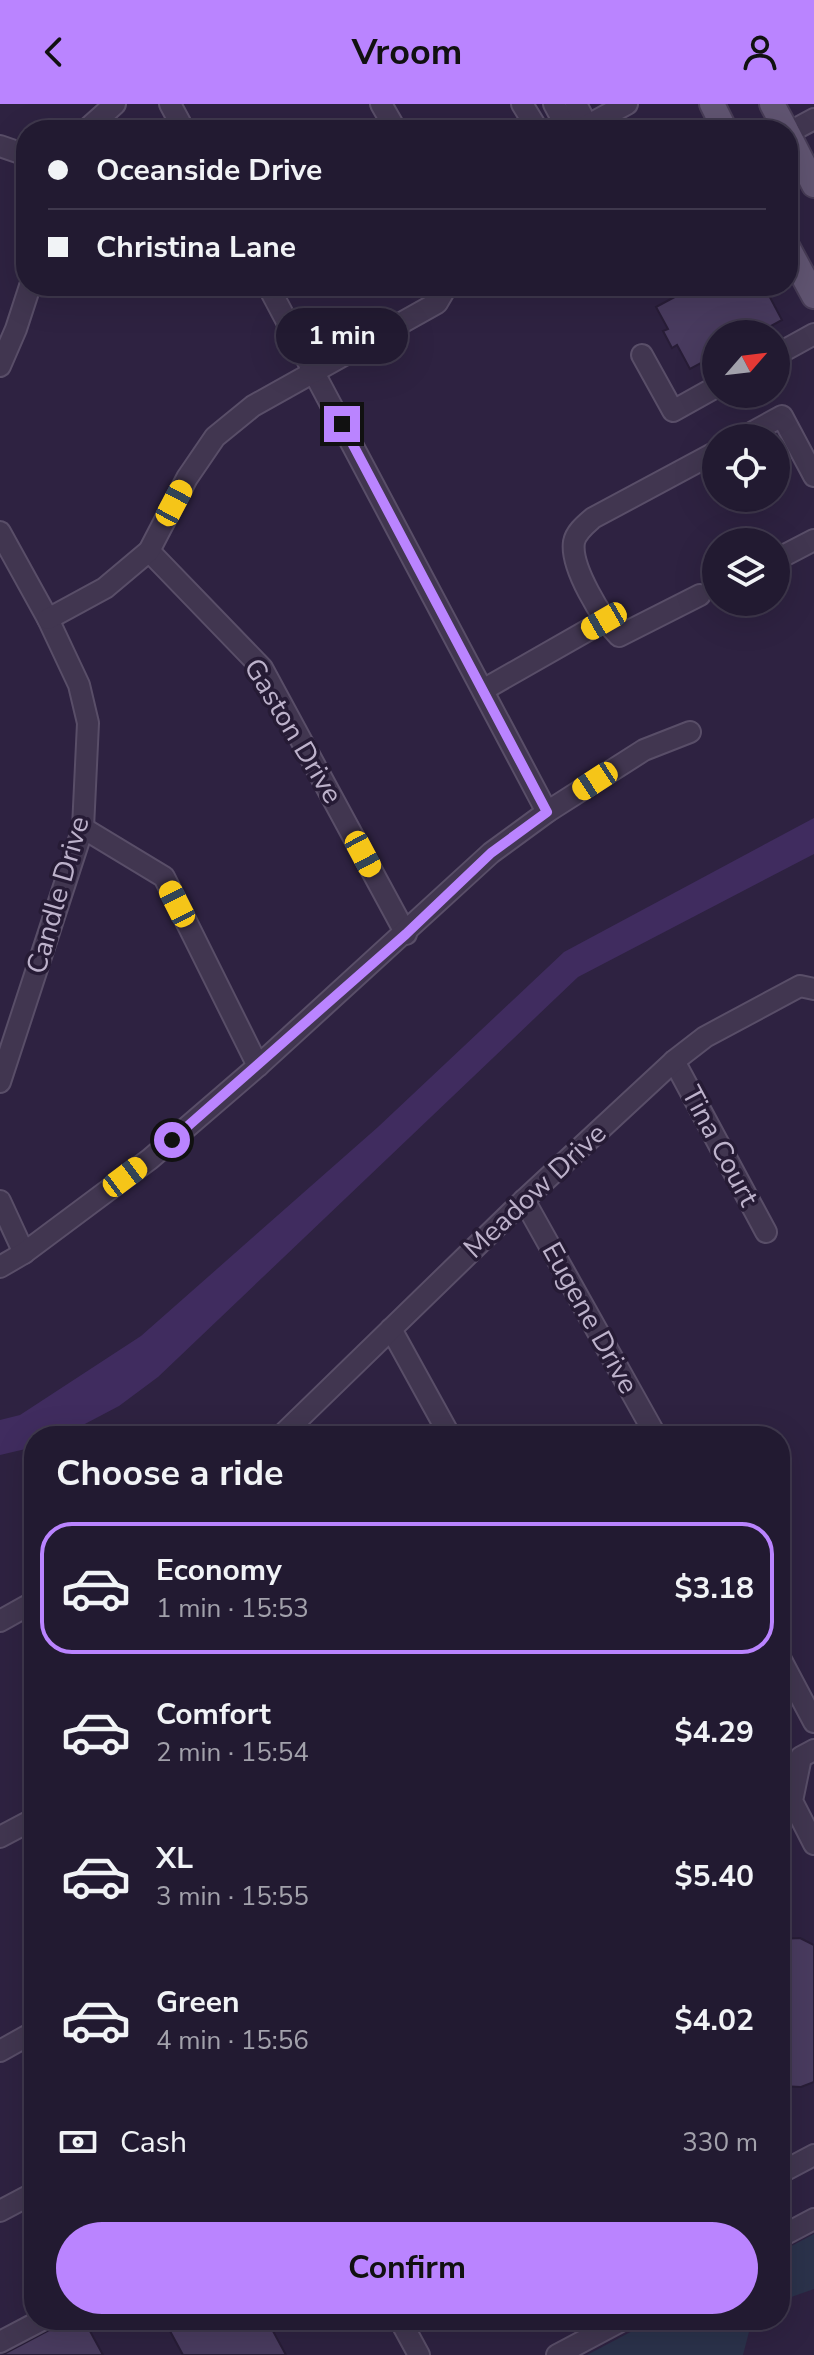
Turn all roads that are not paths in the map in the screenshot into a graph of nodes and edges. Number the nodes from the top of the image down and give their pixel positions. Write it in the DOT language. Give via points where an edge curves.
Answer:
graph roads {
  1 [pos="115,104"];
  2 [pos="554,104"];
  3 [pos="627,104"];
  4 [pos="97,120"];
  5 [pos="569,120"];
  6 [pos="596,120"];
  7 [pos="798,154"];
  8 [pos="814,185"];
  9 [pos="798,266"];
  10 [pos="24,296"];
  11 [pos="273,296"];
  12 [pos="441,296"];
  13 [pos="814,296"];
  14 [pos="8,326"];
  15 [pos="814,334"];
  16 [pos="790,347"];
  17 [pos="642,355"];
  18 [pos="0,366"];
  19 [pos="313,370"];
  20 [pos="702,395"];
  21 [pos="767,424"];
  22 [pos="786,424"];
  23 [pos="790,431"];
  24 [pos="702,460"];
  25 [pos="814,476"];
  26 [pos="0,532"];
  27 [pos="814,540"];
  28 [pos="149,551"];
  29 [pos="790,552"];
  30 [pos="700,595"];
  31 [pos="48,619"];
  32 [pos="604,621"];
  33 [pos="483,690"];
  34 [pos="690,732"];
  35 [pos="547,812"];
  36 [pos="83,828"];
  37 [pos="406,934"];
  38 [pos="814,989"];
  39 [pos="674,1061"];
  40 [pos="258,1066"];
  41 [pos="0,1082"];
  42 [pos="524,1200"];
  43 [pos="0,1201"];
  44 [pos="766,1232"];
  45 [pos="24,1253"];
  46 [pos="0,1267"];
  47 [pos="391,1329"];
  48 [pos="291,1426"];
  49 [pos="444,1426"];
  50 [pos="650,1426"];
  51 [pos="24,1608"];
  52 [pos="0,1621"];
  53 [pos="790,1677"];
  54 [pos="814,1722"];
  55 [pos="814,1750"];
  56 [pos="790,1808"];
  57 [pos="790,1818"];
  58 [pos="24,1824"];
  59 [pos="0,1837"];
  60 [pos="814,1844"];
  61 [pos="24,2038"];
  62 [pos="0,2051"];
  63 [pos="814,2155"];
  64 [pos="790,2168"];
  65 [pos="24,2198"];
  66 [pos="0,2211"];
  67 [pos="814,2219"];
  68 [pos="790,2232"];
  69 [pos="24,2329"];
  70 [pos="405,2330"];
  71 [pos="604,2330"];
  72 [pos="0,2342"];
  73 [pos="419,2355"];
  74 [pos="557,2355"];
  1 -- 4 [label="street"];
  2 -- 5 [label="street"];
  3 -- 6 [label="street"];
  7 -- 8 [label="main road"];
  9 -- 13 [label="main road"];
  10 -- 14 [label="street"];
  11 -- 19 [label="street"];
  12 -- 19 [label="street" via="437,303"];
  14 -- 18 [label="street"];
  15 -- 16 [label="street"];
  17 -- 20 [label="street" via="673,411"];
  19 -- 28 [label="street" via="253,406 215,437"];
  19 -- 33 [label="street"];
  21 -- 22 [label="street" via="782,416"];
  23 -- 25 [label="street"];
  24 -- 32 [label="street" via="593,518 578,532 574,557"];
  26 -- 31 [label="street, Candle Drive"];
  27 -- 29 [label="street"];
  28 -- 31 [label="street" via="105,588"];
  28 -- 37 [label="street, Gaston Drive" via="262,668"];
  30 -- 32 [label="street" via="619,636"];
  31 -- 36 [label="street, Candle Drive" via="79,685 88,723"];
  32 -- 33 [label="street"];
  33 -- 35 [label="street"];
  34 -- 35 [label="street" via="644,750"];
  35 -- 37 [label="street" via="491,853"];
  36 -- 40 [label="street" via="164,877"];
  36 -- 41 [label="street, Candle Drive"];
  37 -- 40 [label="street"];
  38 -- 39 [label="street, Meadow Drive" via="800,986 705,1037"];
  39 -- 42 [label="street, Meadow Drive"];
  39 -- 44 [label="street, Tina Court"];
  40 -- 45 [label="street" via="150,1159"];
  42 -- 47 [label="street, Meadow Drive"];
  42 -- 50 [label="street, Eugene Drive"];
  43 -- 45 [label="street"];
  45 -- 46 [label="street"];
  47 -- 48 [label="street, Meadow Drive"];
  47 -- 49 [label="street"];
  51 -- 52 [label="street"];
  53 -- 54 [label="street"];
  55 -- 56 [label="street" via="801,1757"];
  57 -- 60 [label="street"];
  58 -- 59 [label="street"];
  61 -- 62 [label="street"];
  63 -- 64 [label="street"];
  65 -- 66 [label="street"];
  67 -- 68 [label="street"];
  69 -- 72 [label="street"];
  70 -- 73 [label="street"];
  71 -- 74 [label="street"];
}
